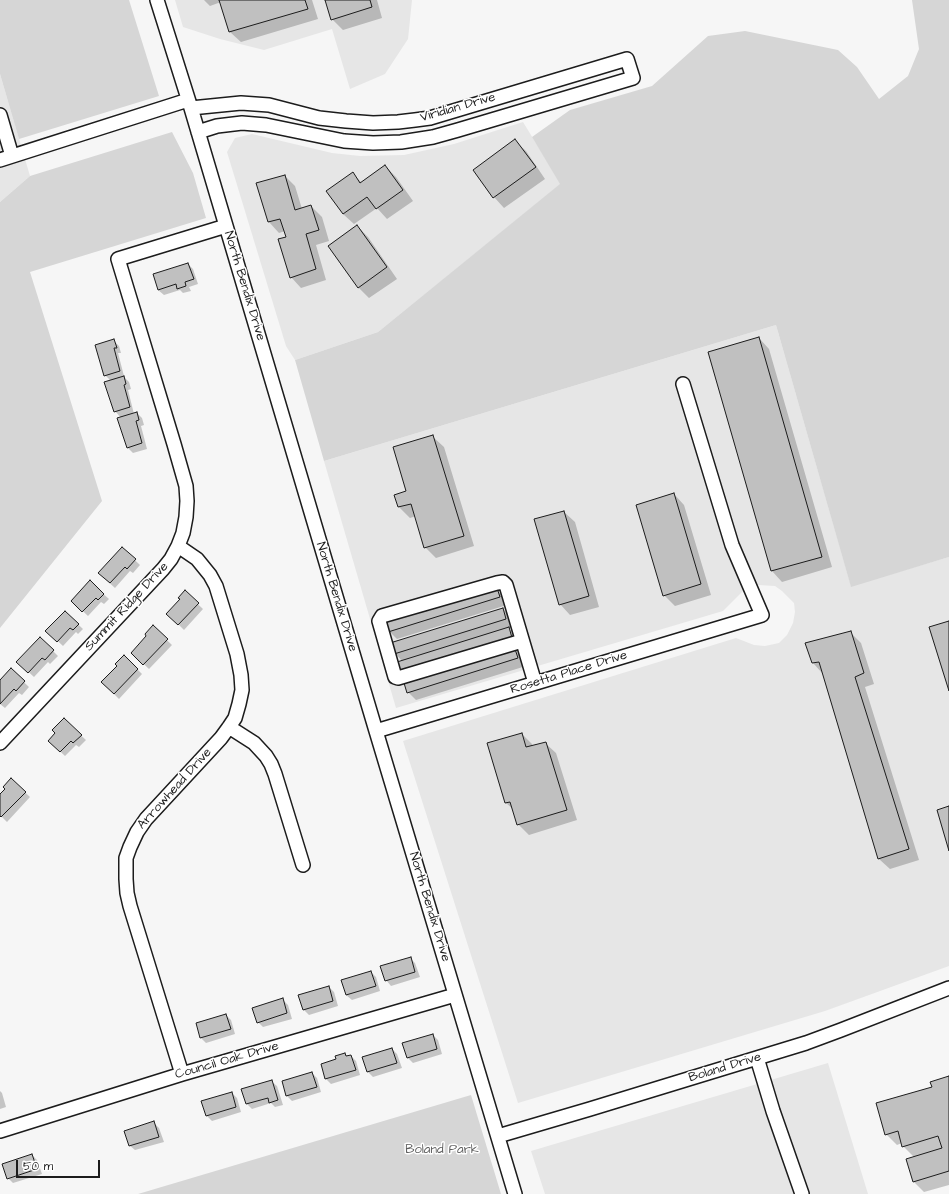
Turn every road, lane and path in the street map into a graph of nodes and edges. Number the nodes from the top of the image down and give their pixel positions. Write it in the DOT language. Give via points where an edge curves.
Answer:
graph roads {
  1 [pos="157,0"];
  2 [pos="189,104"];
  3 [pos="0,116"];
  4 [pos="319,118"];
  5 [pos="415,120"];
  6 [pos="198,132"];
  7 [pos="314,135"];
  8 [pos="419,138"];
  9 [pos="6,158"];
  10 [pos="226,226"];
  11 [pos="684,384"];
  12 [pos="178,546"];
  13 [pos="522,642"];
  14 [pos="535,683"];
  15 [pos="229,727"];
  16 [pos="376,731"];
  17 [pos="0,743"];
  18 [pos="303,865"];
  19 [pos="949,988"];
  20 [pos="455,995"];
  21 [pos="757,1058"];
  22 [pos="182,1074"];
  23 [pos="0,1131"];
  24 [pos="498,1136"];
  25 [pos="515,1194"];
  26 [pos="802,1194"];
  1 -- 2 [label="street, North Bendix Drive"];
  2 -- 4 [label="street, Viridian Drive" via="269,105"];
  2 -- 6 [label="street, North Bendix Drive"];
  2 -- 9 [label="street, Viridian Drive"];
  3 -- 9 [label="street"];
  4 -- 5 [label="street, Viridian Drive" via="373,123"];
  4 -- 7 [label="street"];
  5 -- 8 [label="street"];
  5 -- 8 [label="street, Viridian Drive" via="430,118 627,59 632,78 458,130"];
  6 -- 7 [label="street, Viridian Drive" via="217,126 242,123"];
  6 -- 10 [label="street, North Bendix Drive"];
  7 -- 8 [label="street, Viridian Drive" via="373,143"];
  10 -- 12 [label="street, Summit Ridge Drive" via="118,259 186,486 186,517"];
  10 -- 16 [label="street, North Bendix Drive"];
  11 -- 14 [label="street, Rosetta Place Drive" via="732,545 762,615"];
  12 -- 15 [label="street, Arrowhead Drive" via="197,559 210,575 216,586 237,654 242,690 235,718"];
  12 -- 17 [label="street, Summit Ridge Drive" via="163,569"];
  13 -- 13 [label="street" via="503,582 382,616 379,621 395,677 398,678"];
  13 -- 14 [label="street"];
  14 -- 16 [label="street, Rosetta Place Drive"];
  15 -- 18 [label="street" via="254,744 271,764"];
  15 -- 22 [label="street, Arrowhead Drive" via="146,819 137,832 126,858 130,906"];
  16 -- 20 [label="street, North Bendix Drive"];
  19 -- 21 [label="street, Boland Drive" via="841,1030"];
  20 -- 22 [label="street, Council Oak Drive"];
  20 -- 24 [label="street, North Bendix Drive"];
  21 -- 24 [label="street, Boland Drive"];
  21 -- 26 [label="street"];
  22 -- 23 [label="street, Council Oak Drive"];
  24 -- 25 [label="street, North Bendix Drive"];
}
